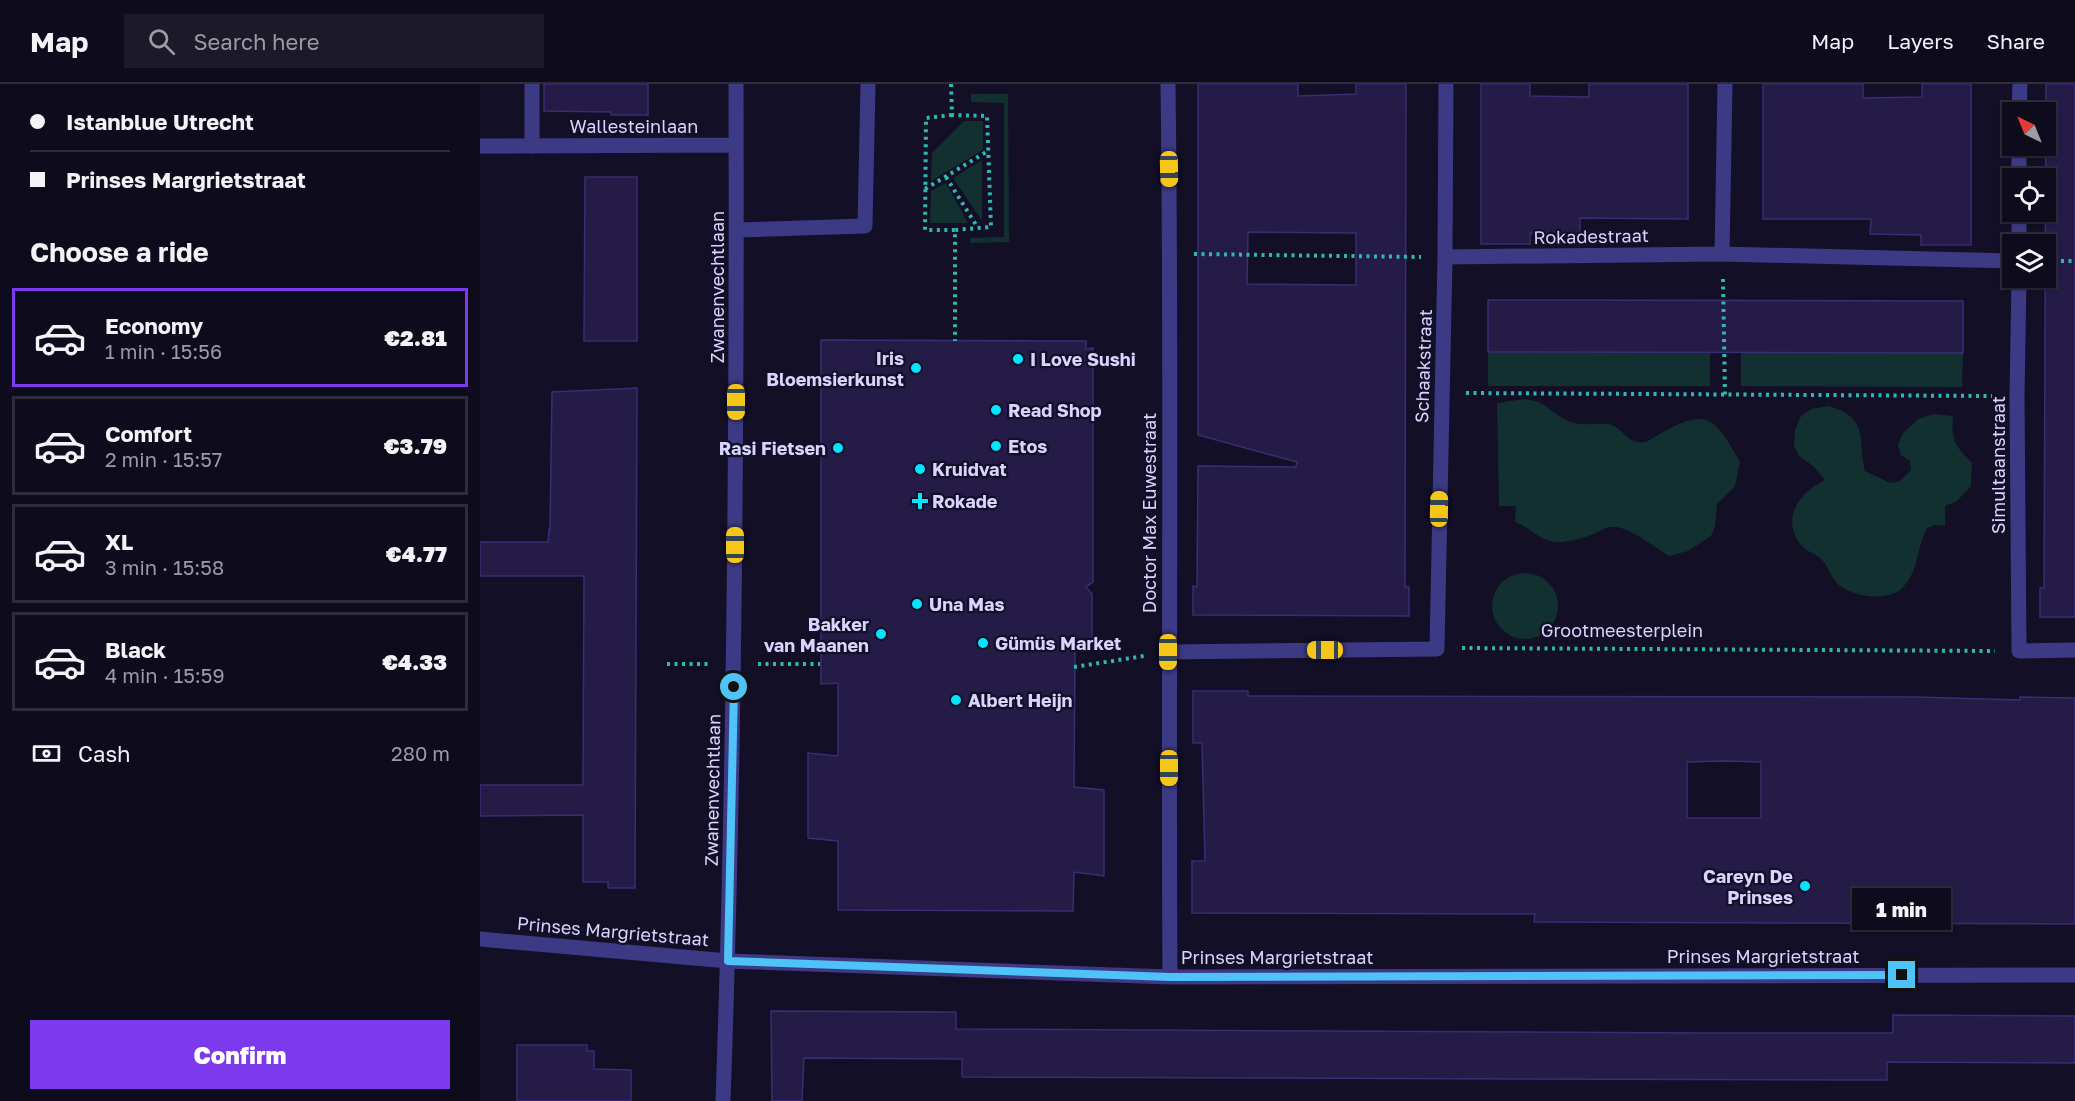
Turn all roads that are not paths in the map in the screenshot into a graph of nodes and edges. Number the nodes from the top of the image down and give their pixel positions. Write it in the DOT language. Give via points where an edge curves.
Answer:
graph roads {
  1 [pos="532,84"];
  2 [pos="736,84"];
  3 [pos="868,84"];
  4 [pos="1167,84"];
  5 [pos="1446,84"];
  6 [pos="1725,84"];
  7 [pos="2019,84"];
  8 [pos="2019,102"];
  9 [pos="480,146"];
  10 [pos="532,146"];
  11 [pos="736,146"];
  12 [pos="737,230"];
  13 [pos="1722,254"];
  14 [pos="1445,257"];
  15 [pos="2002,261"];
  16 [pos="2019,288"];
  17 [pos="2075,650"];
  18 [pos="1168,652"];
  19 [pos="480,939"];
  20 [pos="728,961"];
  21 [pos="2075,975"];
  22 [pos="1170,977"];
  23 [pos="723,1101"];
  1 -- 10 [label="street"];
  2 -- 11 [label="street, Zwanenvechtlaan"];
  3 -- 12 [label="street" via="865,226"];
  4 -- 18 [label="street, Doctor Max Euwestraat"];
  5 -- 14 [label="street, Schaakstraat"];
  6 -- 13 [label="street"];
  7 -- 8 [label="street"];
  9 -- 10 [label="street, Wallesteinlaan"];
  10 -- 11 [label="street, Wallesteinlaan"];
  11 -- 12 [label="street, Zwanenvechtlaan"];
  12 -- 20 [label="street, Zwanenvechtlaan" via="735,664"];
  13 -- 14 [label="street, Rokadestraat"];
  13 -- 15 [label="street, Rokadestraat"];
  14 -- 18 [label="street, Schaakstraat" via="1437,649"];
  16 -- 17 [label="street, Simultaanstraat" via="2019,651"];
  18 -- 22 [label="street, Doctor Max Euwestraat"];
  19 -- 20 [label="street, Prinses Margrietstraat"];
  20 -- 22 [label="street, Prinses Margrietstraat"];
  20 -- 23 [label="street, Zwanenvechtlaan"];
  21 -- 22 [label="street, Prinses Margrietstraat"];
}
